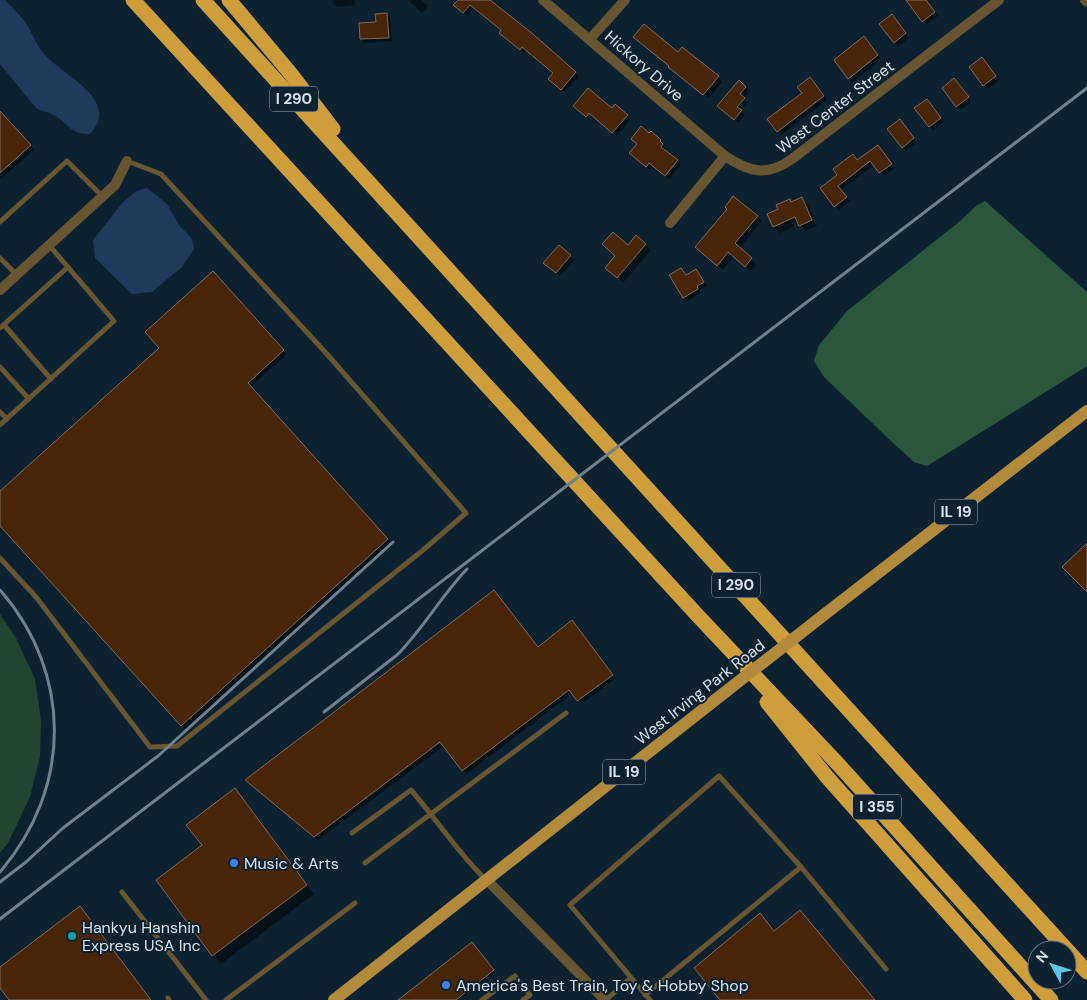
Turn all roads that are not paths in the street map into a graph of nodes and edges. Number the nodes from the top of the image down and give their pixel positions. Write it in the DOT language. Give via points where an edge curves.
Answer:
graph roads {
  1 [pos="133,0"];
  2 [pos="203,0"];
  3 [pos="229,0"];
  4 [pos="543,0"];
  5 [pos="625,0"];
  6 [pos="999,0"];
  7 [pos="590,39"];
  8 [pos="725,156"];
  9 [pos="127,161"];
  10 [pos="103,196"];
  11 [pos="385,198"];
  12 [pos="0,222"];
  13 [pos="670,224"];
  14 [pos="49,245"];
  15 [pos="0,258"];
  16 [pos="68,267"];
  17 [pos="17,275"];
  18 [pos="0,290"];
  19 [pos="2,327"];
  20 [pos="0,367"];
  21 [pos="51,379"];
  22 [pos="29,399"];
  23 [pos="1087,411"];
  24 [pos="0,412"];
  25 [pos="7,419"];
  26 [pos="0,425"];
  27 [pos="0,558"];
  28 [pos="699,617"];
  29 [pos="566,713"];
  30 [pos="431,814"];
  31 [pos="352,833"];
  32 [pos="365,864"];
  33 [pos="801,867"];
  34 [pos="487,880"];
  35 [pos="122,892"];
  36 [pos="355,903"];
  37 [pos="886,969"];
  38 [pos="1087,972"];
  39 [pos="630,978"];
  40 [pos="645,995"];
  41 [pos="206,1000"];
  42 [pos="226,1000"];
  43 [pos="334,1000"];
  44 [pos="482,1000"];
  45 [pos="523,1000"];
  46 [pos="605,1000"];
  47 [pos="650,1000"];
  48 [pos="1025,1000"];
  49 [pos="1052,1000"];
  1 -- 28 [label="highway, I 290"];
  2 -- 11 [label="highway, I 290"];
  3 -- 11 [label="highway" via="291,74"];
  4 -- 7 [label="street, Hickory Drive"];
  5 -- 7 [label="street"];
  6 -- 8 [label="street, West Center Street" via="783,165 772,170 756,170"];
  7 -- 8 [label="street, Hickory Drive"];
  8 -- 13 [label="street"];
  9 -- 10 [label="street" via="115,185"];
  9 -- 27 [label="lane" via="161,174 326,353 466,513 422,552 177,746 150,747 36,597"];
  10 -- 12 [label="lane" via="66,162"];
  10 -- 14 [label="street"];
  11 -- 38 [label="highway, I 290"];
  14 -- 16 [label="lane"];
  14 -- 17 [label="street"];
  15 -- 17 [label="lane"];
  16 -- 19 [label="lane"];
  16 -- 21 [label="lane" via="114,321"];
  17 -- 18 [label="street"];
  19 -- 21 [label="lane"];
  20 -- 22 [label="lane"];
  21 -- 22 [label="lane"];
  22 -- 25 [label="lane"];
  23 -- 34 [label="main road, West Irving Park Road / IL 19, bridge"];
  24 -- 25 [label="lane"];
  25 -- 26 [label="lane"];
  28 -- 48 [label="highway, I 290" via="827,777"];
  28 -- 49 [label="highway, I 355" via="838,764"];
  29 -- 30 [label="lane"];
  30 -- 31 [label="lane" via="411,790"];
  30 -- 32 [label="lane"];
  30 -- 34 [label="lane" via="464,858"];
  33 -- 37 [label="lane"];
  33 -- 39 [label="lane" via="719,776 570,905"];
  33 -- 40 [label="lane"];
  34 -- 43 [label="main road, West Irving Park Road / IL 19"];
  34 -- 46 [label="street"];
  35 -- 41 [label="lane"];
  36 -- 42 [label="lane"];
  39 -- 40 [label="lane"];
  39 -- 46 [label="lane"];
  40 -- 47 [label="lane"];
  44 -- 45 [label="lane" via="515,976 530,995"];
}
